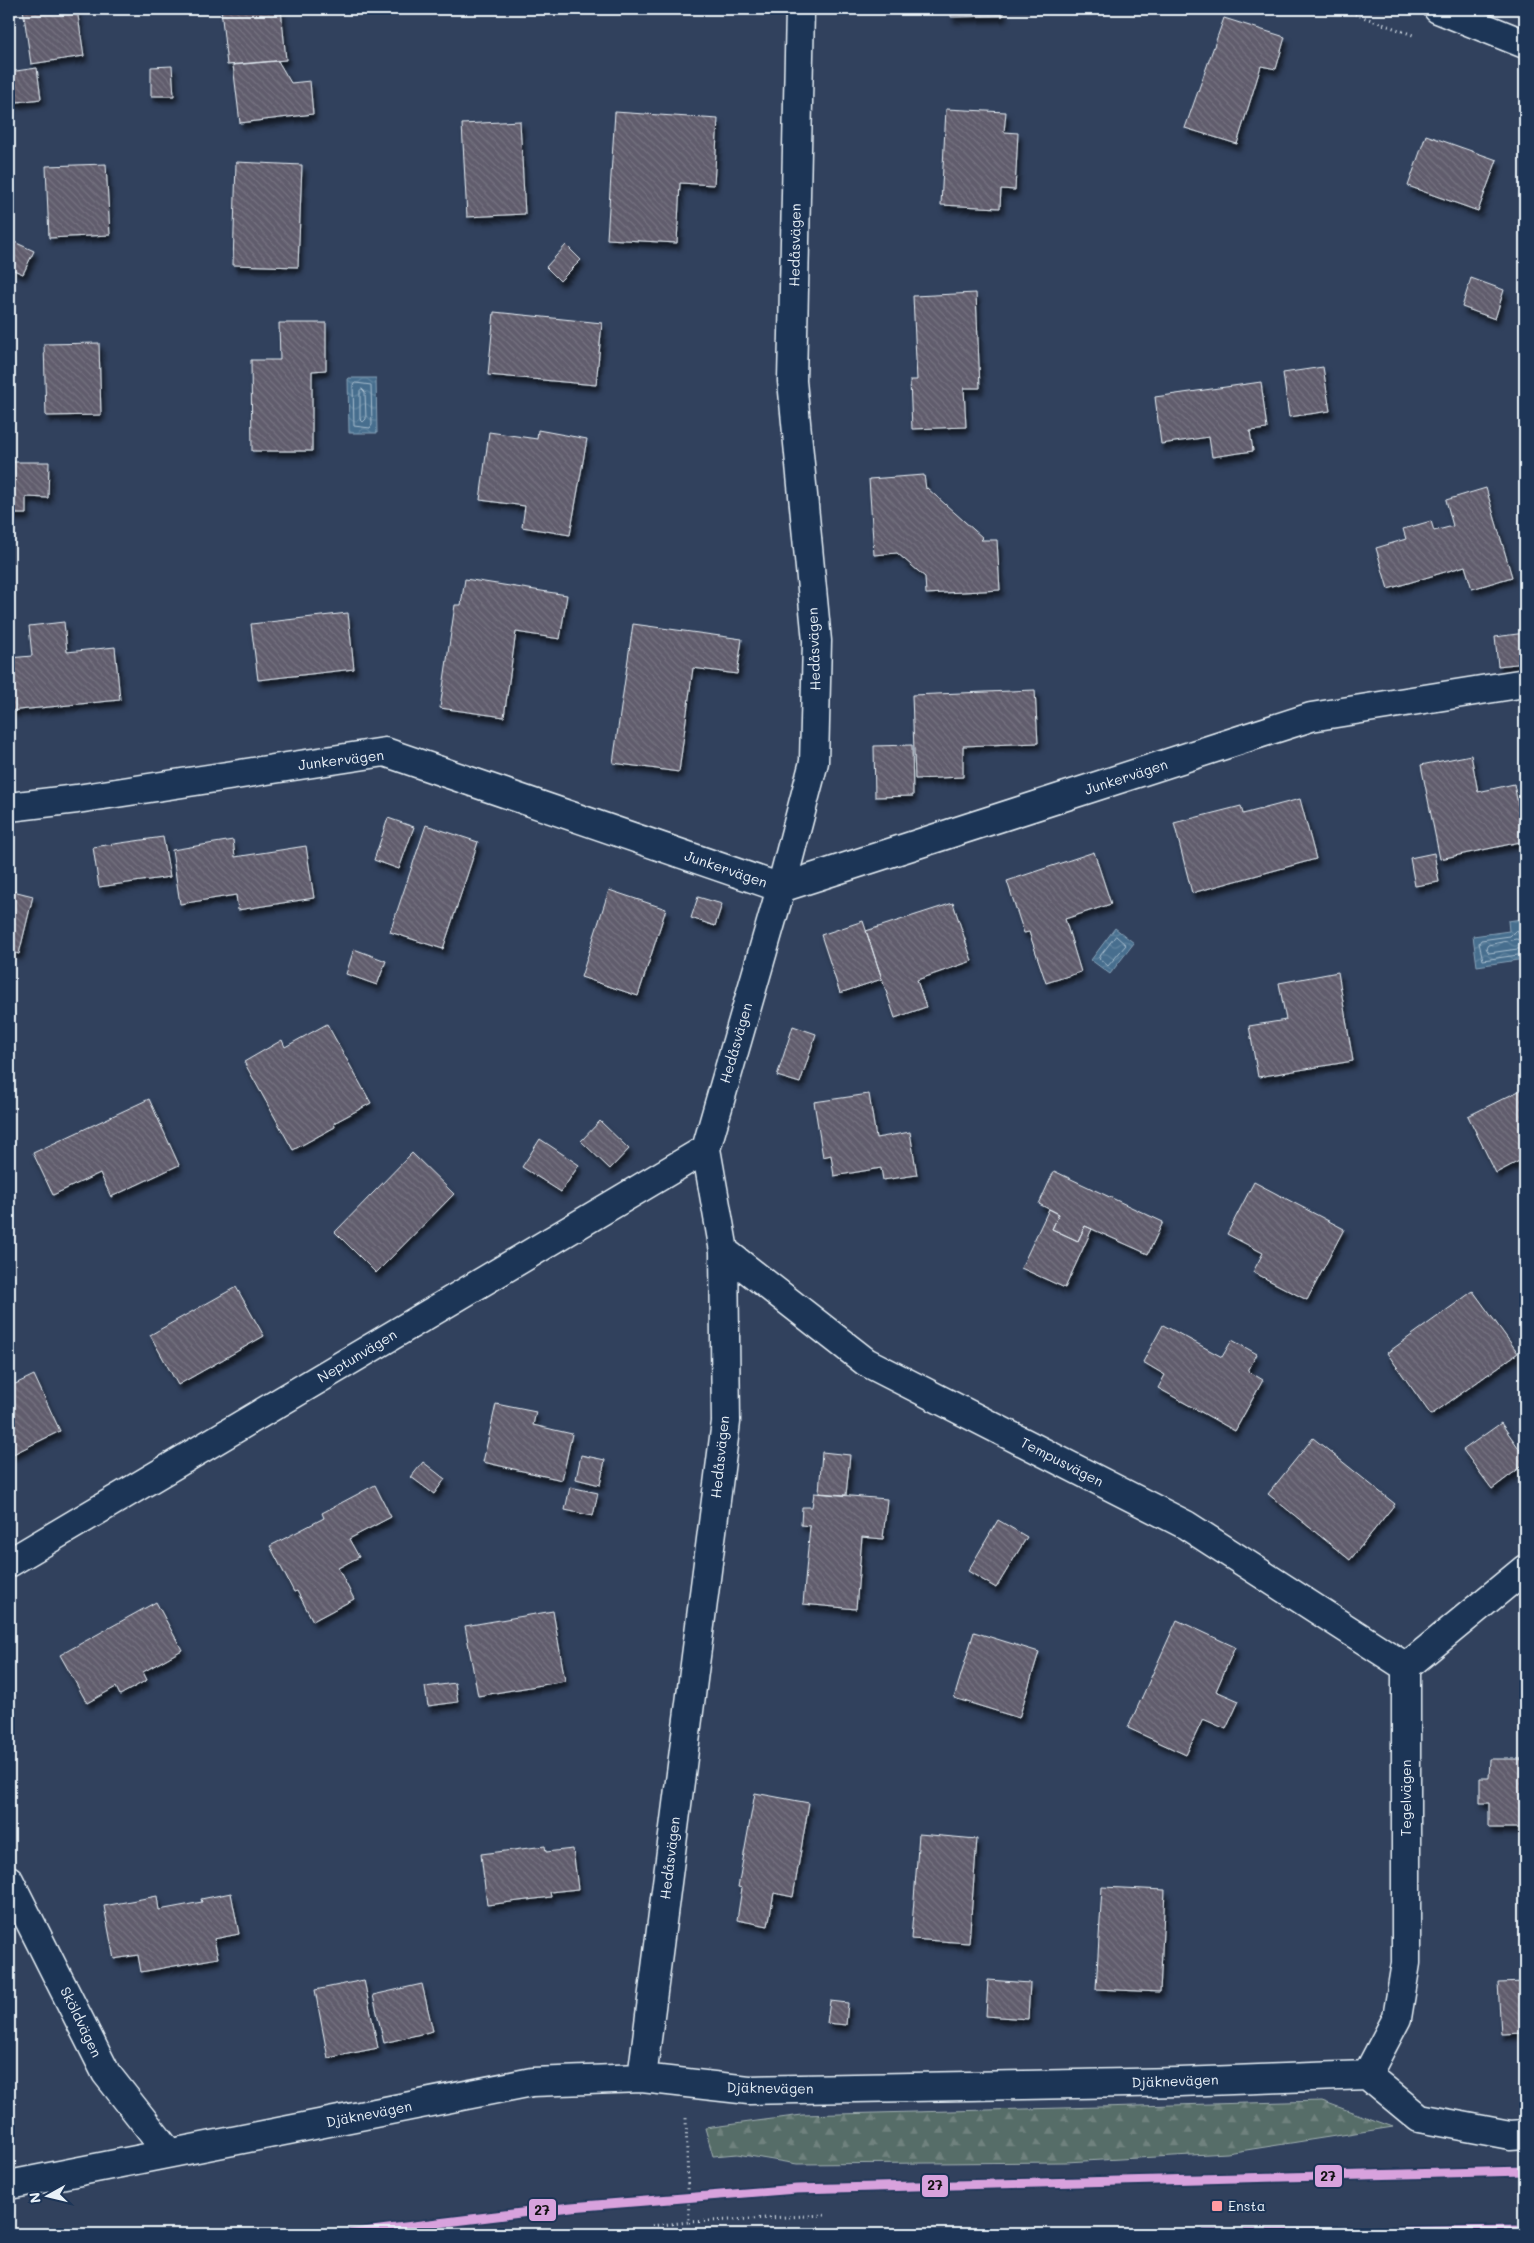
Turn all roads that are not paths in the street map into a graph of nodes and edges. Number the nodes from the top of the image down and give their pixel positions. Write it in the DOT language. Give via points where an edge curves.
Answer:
graph roads {
  1 [pos="800,9"];
  2 [pos="1438,9"];
  3 [pos="1525,44"];
  4 [pos="1525,683"];
  5 [pos="9,807"];
  6 [pos="781,888"];
  7 [pos="706,1149"];
  8 [pos="724,1251"];
  9 [pos="9,1563"];
  10 [pos="1525,1569"];
  11 [pos="1406,1667"];
  12 [pos="9,1880"];
  13 [pos="1367,2075"];
  14 [pos="642,2078"];
  15 [pos="1525,2134"];
  16 [pos="169,2153"];
  17 [pos="9,2185"];
  1 -- 6 [label="street, Hedåsvägen" via="792,380 817,641 816,706 814,762"];
  2 -- 3 [label="street"];
  4 -- 6 [label="street, Junkervägen" via="1312,717"];
  5 -- 6 [label="street, Junkervägen" via="385,752"];
  6 -- 7 [label="street, Hedåsvägen"];
  7 -- 8 [label="street, Hedåsvägen"];
  7 -- 9 [label="street, Neptunvägen"];
  8 -- 11 [label="street, Tempusvägen" via="866,1362 1186,1525"];
  8 -- 14 [label="street, Hedåsvägen" via="726,1422"];
  10 -- 11 [label="street"];
  11 -- 13 [label="street, Tegelvägen" via="1406,1964 1397,2018"];
  12 -- 16 [label="street, Sköldvägen" via="106,2073"];
  13 -- 14 [label="street, Djäknevägen" via="749,2090"];
  13 -- 15 [label="street" via="1419,2118 1510,2135"];
  14 -- 16 [label="street, Djäknevägen" via="532,2082"];
  16 -- 17 [label="street, Djäknevägen"];
}
